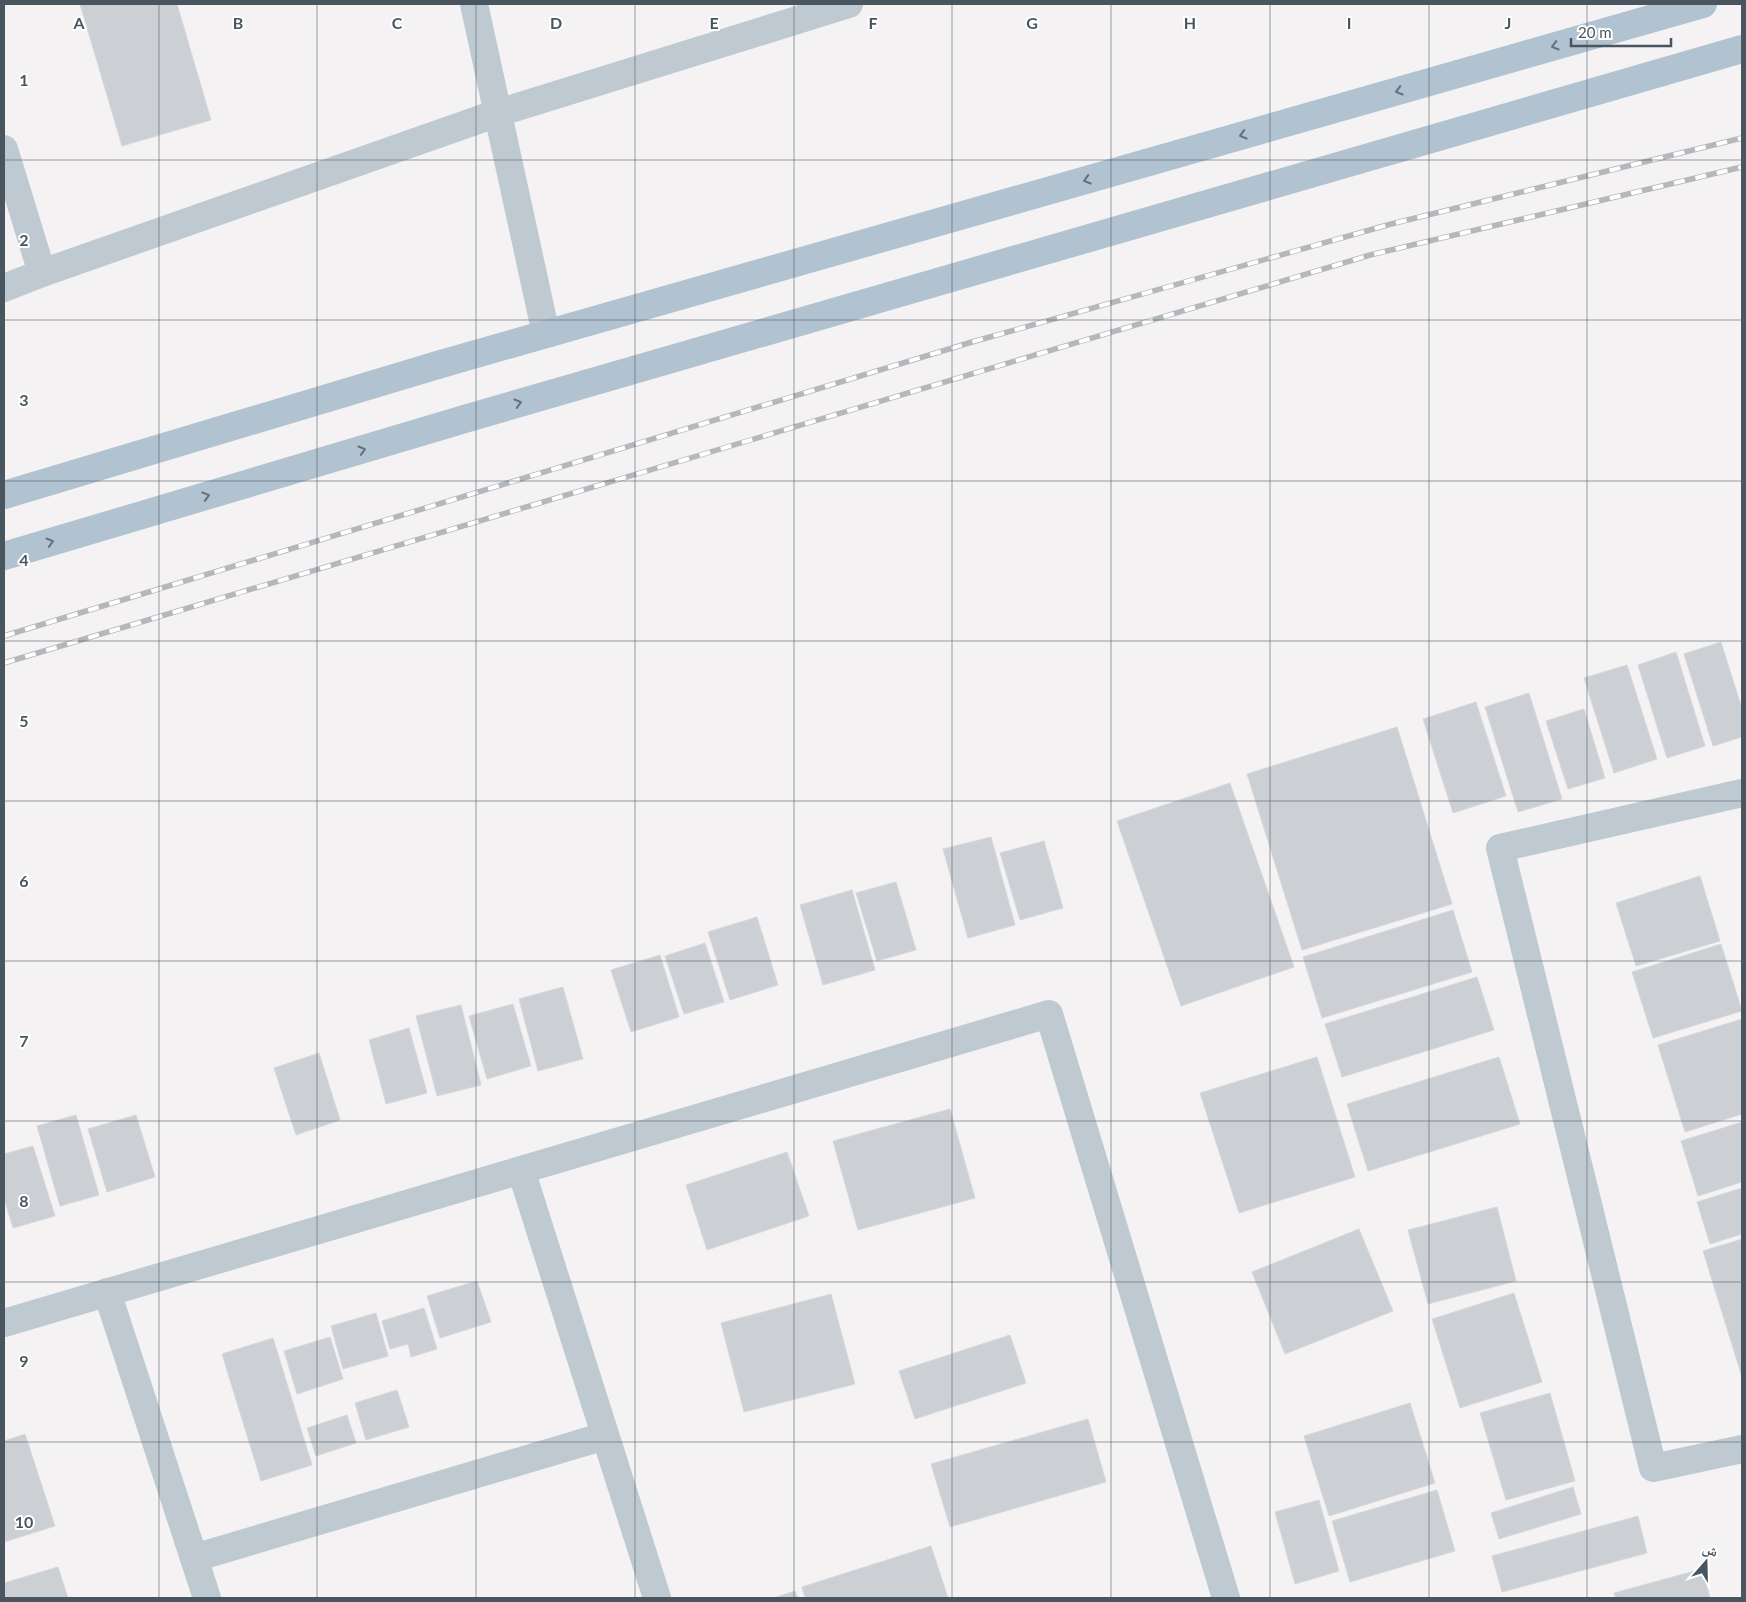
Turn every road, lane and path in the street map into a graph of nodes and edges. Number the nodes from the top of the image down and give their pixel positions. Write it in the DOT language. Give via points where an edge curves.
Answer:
graph roads {
  1 [pos="474,4"];
  2 [pos="849,4"];
  3 [pos="1703,4"];
  4 [pos="1742,49"];
  5 [pos="498,113"];
  6 [pos="4,149"];
  7 [pos="42,273"];
  8 [pos="4,288"];
  9 [pos="546,334"];
  10 [pos="4,495"];
  11 [pos="4,556"];
  12 [pos="1742,793"];
  13 [pos="521,1170"];
  14 [pos="108,1292"];
  15 [pos="4,1323"];
  16 [pos="605,1436"];
  17 [pos="1742,1449"];
  18 [pos="194,1558"];
  19 [pos="207,1598"];
  20 [pos="657,1598"];
  21 [pos="1226,1598"];
  1 -- 5 [label="street"];
  2 -- 5 [label="street"];
  3 -- 9 [label="main road, one-way"];
  11 -- 4 [label="main road, one-way" via="468,418"];
  5 -- 7 [label="street"];
  5 -- 9 [label="street"];
  6 -- 7 [label="street"];
  7 -- 8 [label="street"];
  9 -- 10 [label="main road"];
  12 -- 17 [label="street" via="1500,848 1653,1468"];
  13 -- 14 [label="street"];
  13 -- 16 [label="street"];
  13 -- 21 [label="street" via="1049,1014"];
  14 -- 15 [label="street"];
  14 -- 18 [label="street"];
  16 -- 18 [label="street"];
  16 -- 20 [label="street"];
  18 -- 19 [label="street"];
}
